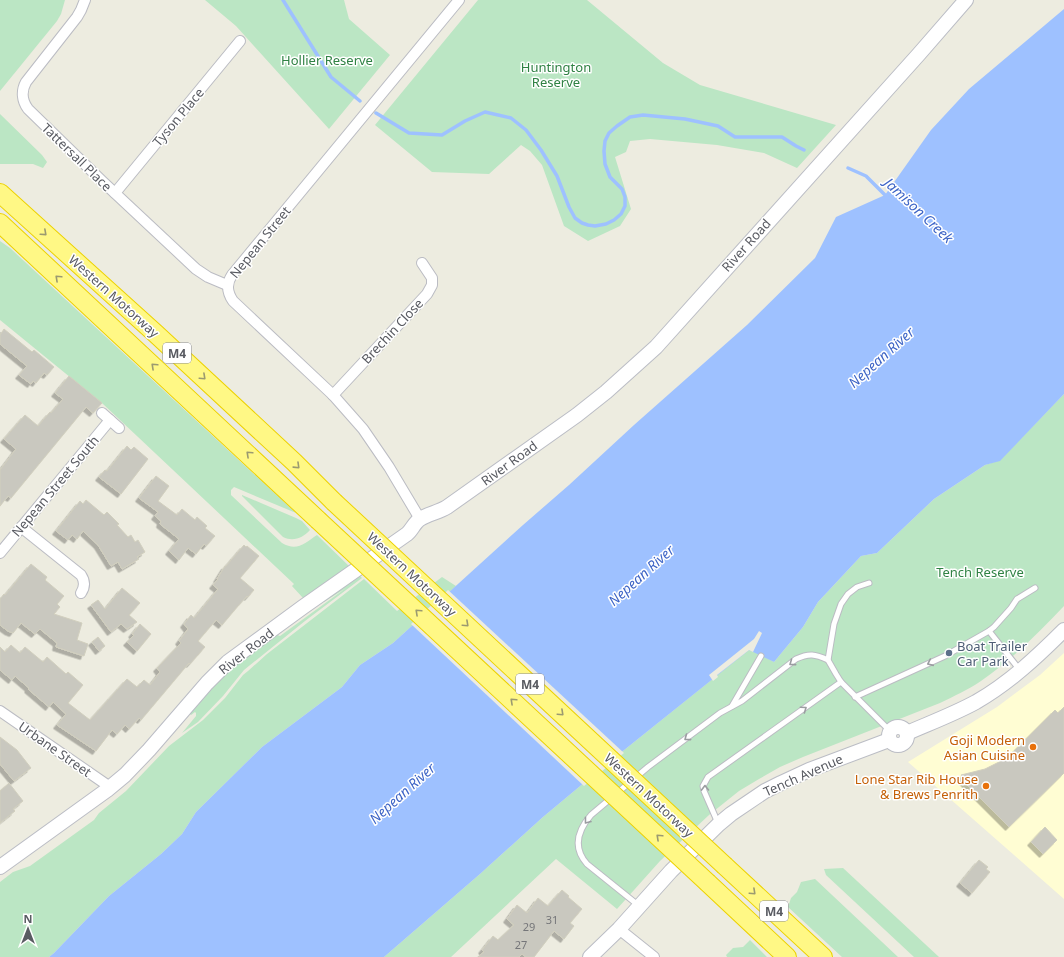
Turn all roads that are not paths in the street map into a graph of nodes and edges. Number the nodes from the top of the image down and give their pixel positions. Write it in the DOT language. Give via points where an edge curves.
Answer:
graph roads {
  1 [pos="85,0"];
  2 [pos="459,0"];
  3 [pos="966,0"];
  4 [pos="240,41"];
  5 [pos="0,189"];
  6 [pos="115,192"];
  7 [pos="0,193"];
  8 [pos="15,207"];
  9 [pos="0,223"];
  10 [pos="422,263"];
  11 [pos="227,285"];
  12 [pos="333,395"];
  13 [pos="119,428"];
  14 [pos="420,519"];
  15 [pos="21,527"];
  16 [pos="0,553"];
  17 [pos="869,583"];
  18 [pos="1035,588"];
  19 [pos="81,593"];
  20 [pos="1064,630"];
  21 [pos="989,631"];
  22 [pos="761,656"];
  23 [pos="828,660"];
  24 [pos="1021,670"];
  25 [pos="841,682"];
  26 [pos="855,697"];
  27 [pos="732,707"];
  28 [pos="0,711"];
  29 [pos="889,735"];
  30 [pos="110,787"];
  31 [pos="719,824"];
  32 [pos="0,867"];
  33 [pos="639,906"];
  34 [pos="619,929"];
  35 [pos="590,957"];
  36 [pos="654,957"];
  37 [pos="787,957"];
  38 [pos="823,957"];
  1 -- 6 [label="street, Tattersall Place" via="77,17 28,79 24,86 23,98 28,109"];
  2 -- 11 [label="street, Nepean Street" via="232,275"];
  3 -- 14 [label="street, River Road" via="656,347 577,414 447,507"];
  4 -- 6 [label="street, Tyson Place"];
  5 -- 8 [label="highway, M4"];
  6 -- 11 [label="street, Tattersall Place" via="196,269"];
  7 -- 8 [label="highway, Western Motorway / M4"];
  8 -- 38 [label="highway, Western Motorway / M4, one-way, bridge" via="161,338"];
  37 -- 9 [label="highway, Western Motorway / M4, one-way, bridge"];
  10 -- 12 [label="street, Brechin Close" via="432,278 427,294"];
  11 -- 12 [label="street, Nepean Street" via="233,301"];
  12 -- 14 [label="street, Nepean Street" via="363,429"];
  13 -- 15 [label="street, Nepean Street South" via="106,416"];
  14 -- 30 [label="street, River Road" via="407,534 228,662 138,762"];
  15 -- 16 [label="street, Nepean Street South"];
  15 -- 19 [label="street" via="81,575 84,584"];
  17 -- 23 [label="lane" via="857,587 841,604 834,624"];
  18 -- 21 [label="lane" via="1018,599"];
  20 -- 24 [label="street"];
  21 -- 24 [label="lane"];
  21 -- 26 [label="lane, one-way" via="946,656"];
  22 -- 27 [label="lane"];
  23 -- 25 [label="lane"];
  23 -- 27 [label="lane, one-way" via="813,655 796,660"];
  24 -- 29 [label="street" via="997,689 944,718 907,733 897,726"];
  25 -- 26 [label="lane"];
  31 -- 25 [label="lane, one-way" via="704,792 703,786 708,778"];
  26 -- 29 [label="lane"];
  27 -- 33 [label="lane, one-way" via="720,713 648,767 591,815 580,831 578,848 581,858"];
  28 -- 30 [label="street, Urbane Street"];
  29 -- 31 [label="street, Tench Avenue" via="765,791"];
  30 -- 32 [label="street, River Road"];
  31 -- 33 [label="street, Tench Avenue"];
  33 -- 34 [label="street, Tench Avenue"];
  34 -- 35 [label="street, Tench Avenue"];
  34 -- 36 [label="street"];
}
